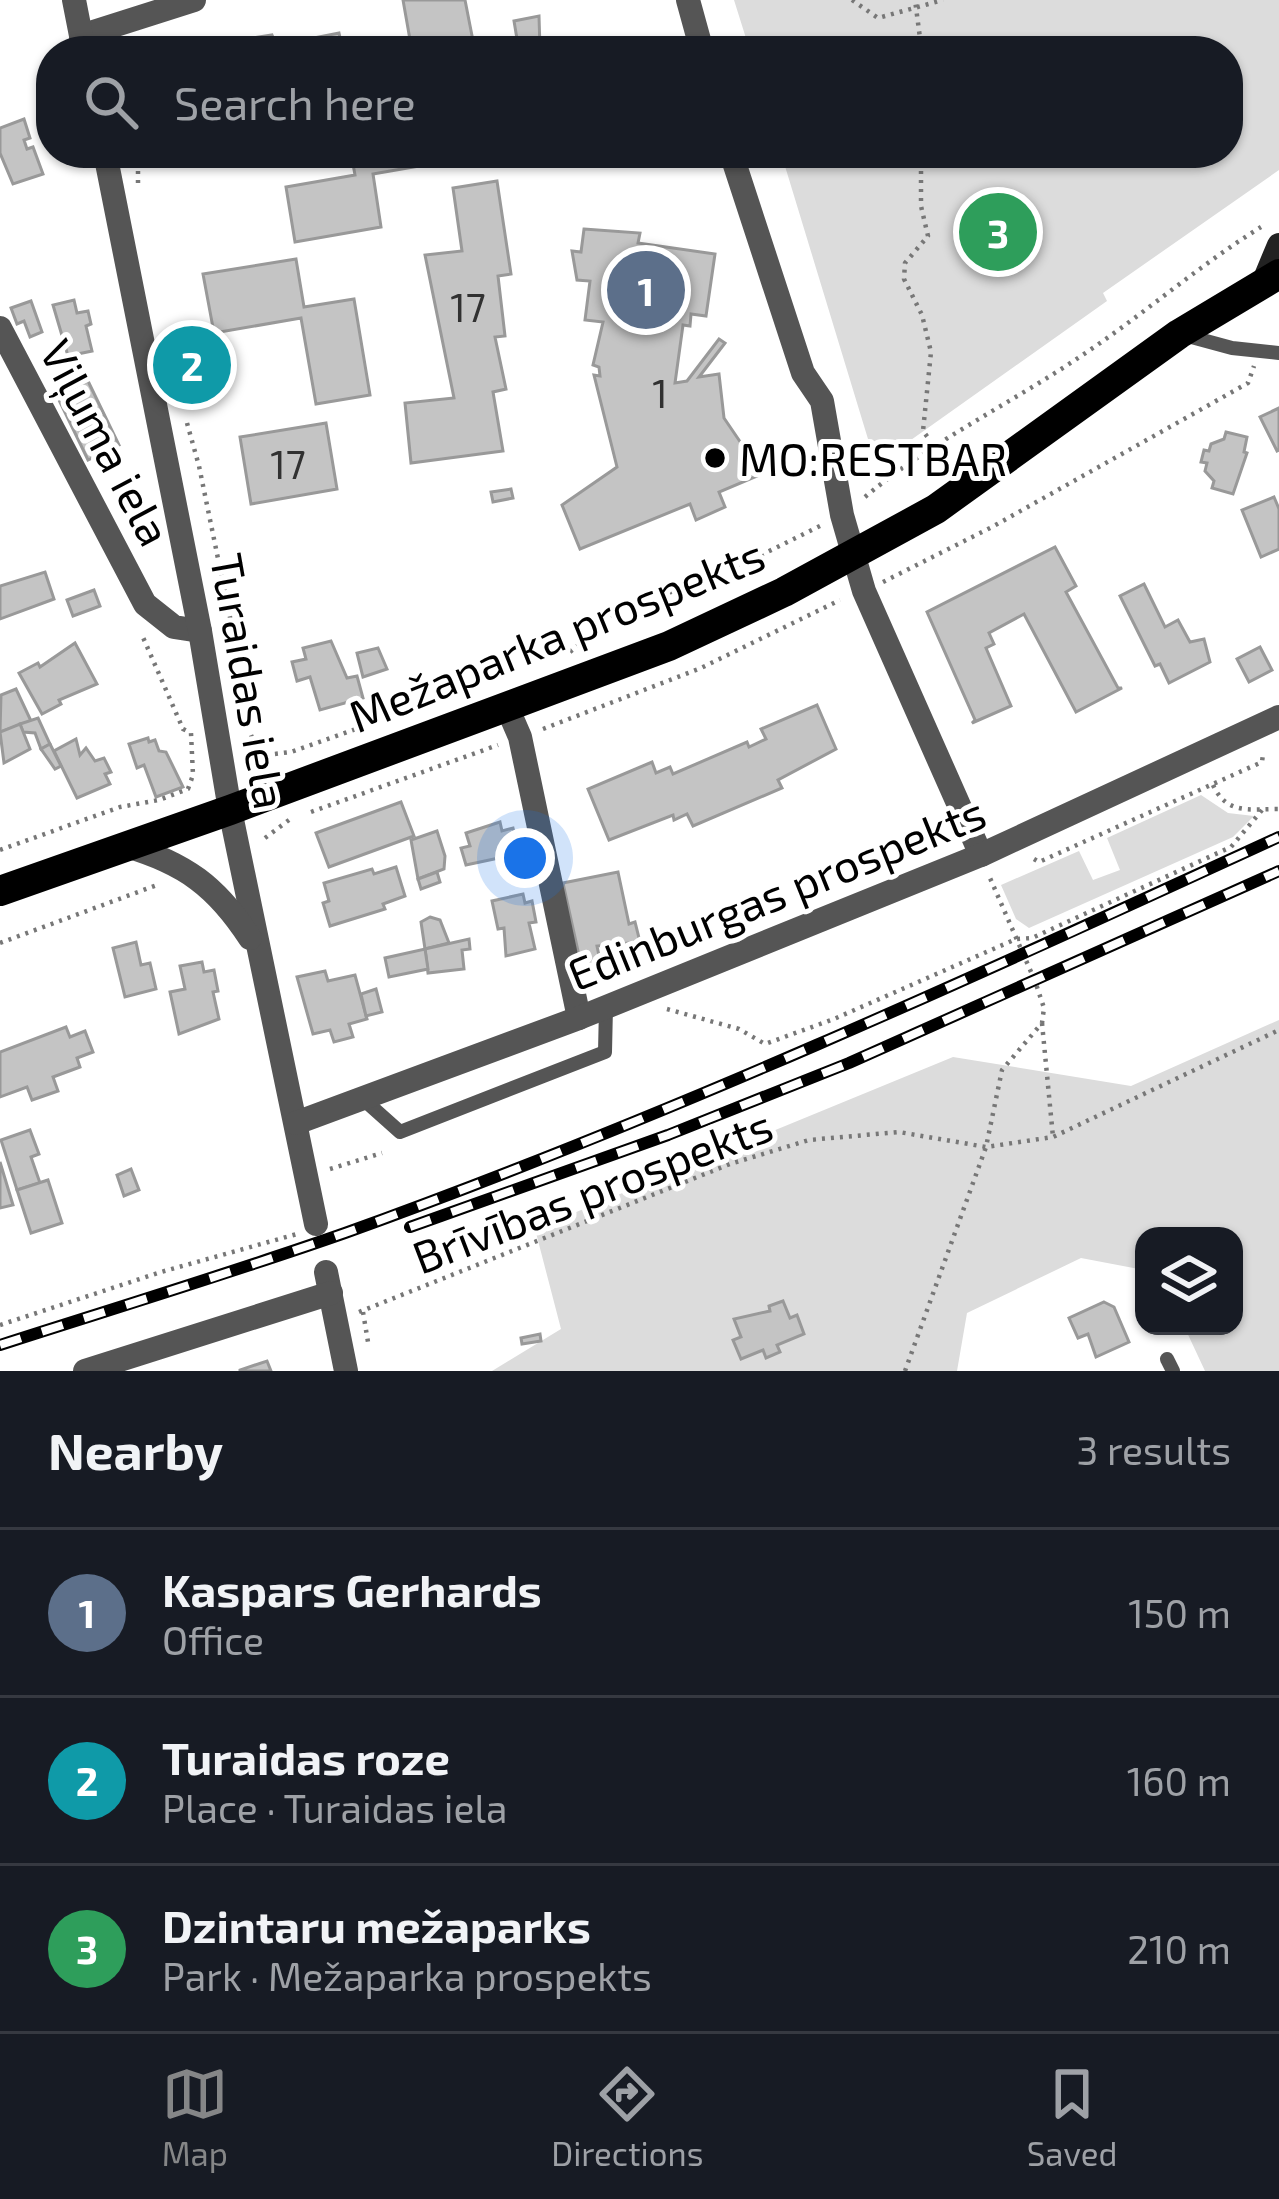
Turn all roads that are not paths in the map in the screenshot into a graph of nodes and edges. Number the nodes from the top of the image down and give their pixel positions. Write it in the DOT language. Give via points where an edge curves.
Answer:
graph roads {
  1 [pos="74,0"];
  2 [pos="194,0"];
  3 [pos="688,0"];
  4 [pos="82,36"];
  5 [pos="101,36"];
  6 [pos="697,36"];
  7 [pos="108,168"];
  8 [pos="736,168"];
  9 [pos="1272,235"];
  10 [pos="1271,278"];
  11 [pos="0,328"];
  12 [pos="1179,334"];
  13 [pos="1279,353"];
  14 [pos="852,556"];
  15 [pos="200,631"];
  16 [pos="508,706"];
  17 [pos="1271,721"];
  18 [pos="230,811"];
  19 [pos="126,847"];
  20 [pos="981,855"];
  21 [pos="0,891"];
  22 [pos="258,950"];
  23 [pos="616,1003"];
  24 [pos="579,1018"];
  25 [pos="363,1099"];
  26 [pos="296,1123"];
  27 [pos="316,1224"];
  28 [pos="85,1371"];
  29 [pos="346,1371"];
  1 -- 4 [label="street"];
  2 -- 5 [label="street"];
  3 -- 6 [label="street"];
  7 -- 15 [label="street, Turaidas iela"];
  8 -- 14 [label="street" via="803,373 822,401"];
  9 -- 10 [label="main road, Mežaparka prospekts"];
  10 -- 12 [label="main road, Mežaparka prospekts"];
  11 -- 15 [label="street, Viļuma iela" via="145,604 174,626"];
  12 -- 13 [label="lane"];
  12 -- 14 [label="main road, Mežaparka prospekts" via="936,509"];
  14 -- 16 [label="main road, Mežaparka prospekts" via="669,646"];
  14 -- 20 [label="street"];
  15 -- 18 [label="street, Turaidas iela"];
  16 -- 18 [label="main road, Mežaparka prospekts"];
  16 -- 24 [label="street"];
  17 -- 20 [label="street, Edinburgas prospekts"];
  18 -- 19 [label="main road, Mežaparka prospekts"];
  18 -- 22 [label="street, Turaidas iela"];
  19 -- 21 [label="main road, Mežaparka prospekts"];
  19 -- 22 [label="street" via="207,883"];
  20 -- 23 [label="street, Edinburgas prospekts"];
  22 -- 26 [label="street, Turaidas iela"];
  23 -- 24 [label="street, Edinburgas prospekts"];
  23 -- 25 [label="lane" via="605,1052 400,1132"];
  24 -- 25 [label="street, Edinburgas prospekts"];
  25 -- 26 [label="street, Edinburgas prospekts"];
  26 -- 27 [label="street, Turaidas iela"];
  28 -- 29 [label="street" via="331,1293"];
}
